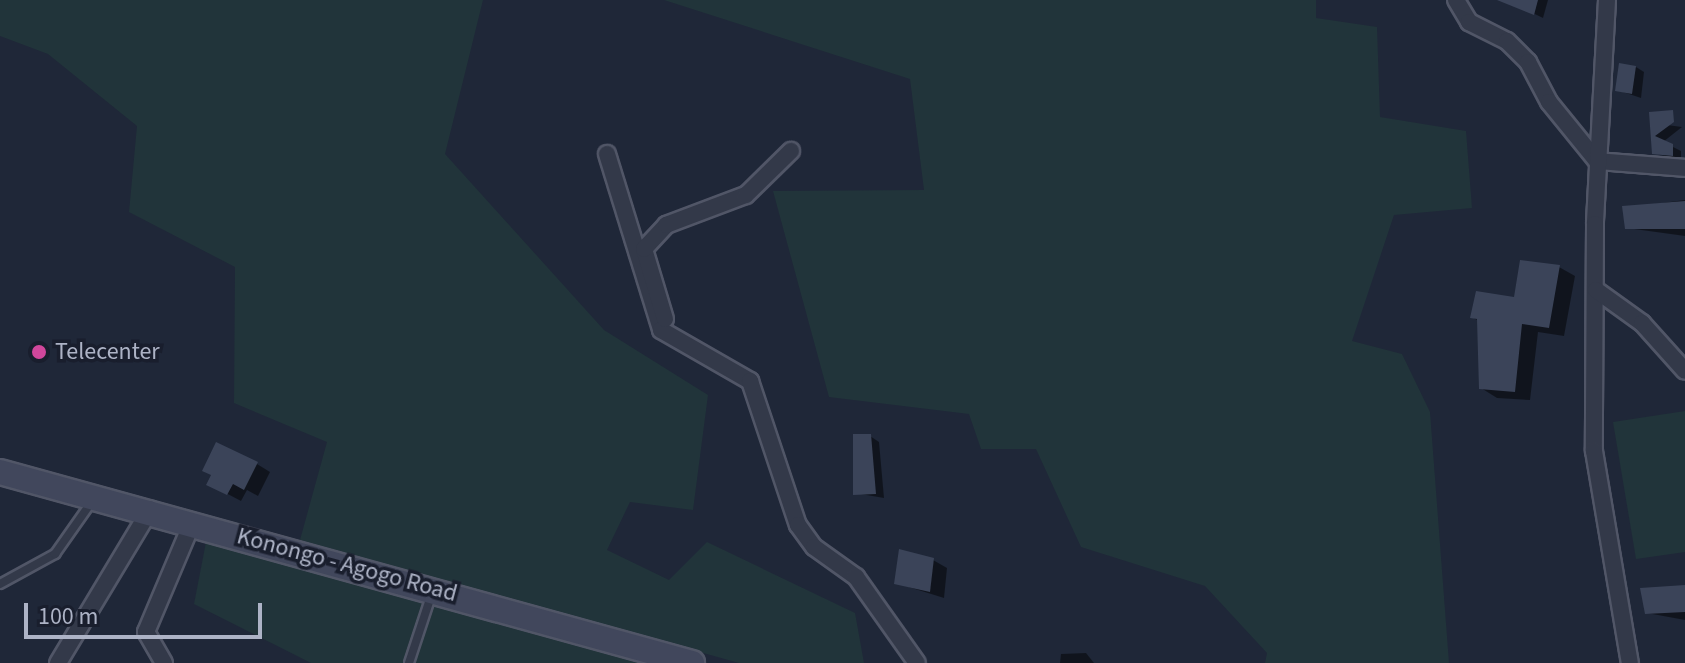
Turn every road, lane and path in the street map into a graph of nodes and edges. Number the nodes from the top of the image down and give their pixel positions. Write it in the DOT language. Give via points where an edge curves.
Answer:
graph roads {
  1 [pos="1456,0"];
  2 [pos="1607,0"];
  3 [pos="791,151"];
  4 [pos="607,154"];
  5 [pos="1597,161"];
  6 [pos="1685,168"];
  7 [pos="1596,290"];
  8 [pos="666,324"];
  9 [pos="1685,371"];
  10 [pos="0,472"];
  11 [pos="96,496"];
  12 [pos="150,510"];
  13 [pos="192,523"];
  14 [pos="0,584"];
  15 [pos="436,589"];
  16 [pos="58,663"];
  17 [pos="164,663"];
  18 [pos="409,663"];
  19 [pos="692,663"];
  20 [pos="917,663"];
  21 [pos="1630,663"];
  1 -- 5 [label="street" via="1469,22 1507,41 1528,62 1549,102"];
  2 -- 5 [label="street"];
  3 -- 8 [label="street" via="746,195 666,225 644,249"];
  4 -- 20 [label="street" via="661,330 750,381 798,525 814,547 856,577"];
  5 -- 6 [label="street"];
  5 -- 7 [label="street"];
  7 -- 9 [label="street" via="1642,323"];
  7 -- 21 [label="street" via="1594,451"];
  10 -- 11 [label="main road, Konongo - Agogo Road"];
  11 -- 12 [label="main road, Konongo - Agogo Road"];
  11 -- 14 [label="lane" via="55,554"];
  12 -- 13 [label="main road, Konongo - Agogo Road"];
  12 -- 16 [label="street"];
  13 -- 15 [label="main road, Konongo - Agogo Road"];
  13 -- 17 [label="street" via="146,632"];
  15 -- 18 [label="lane" via="422,609"];
  15 -- 19 [label="main road, Konongo - Agogo Road"];
}
